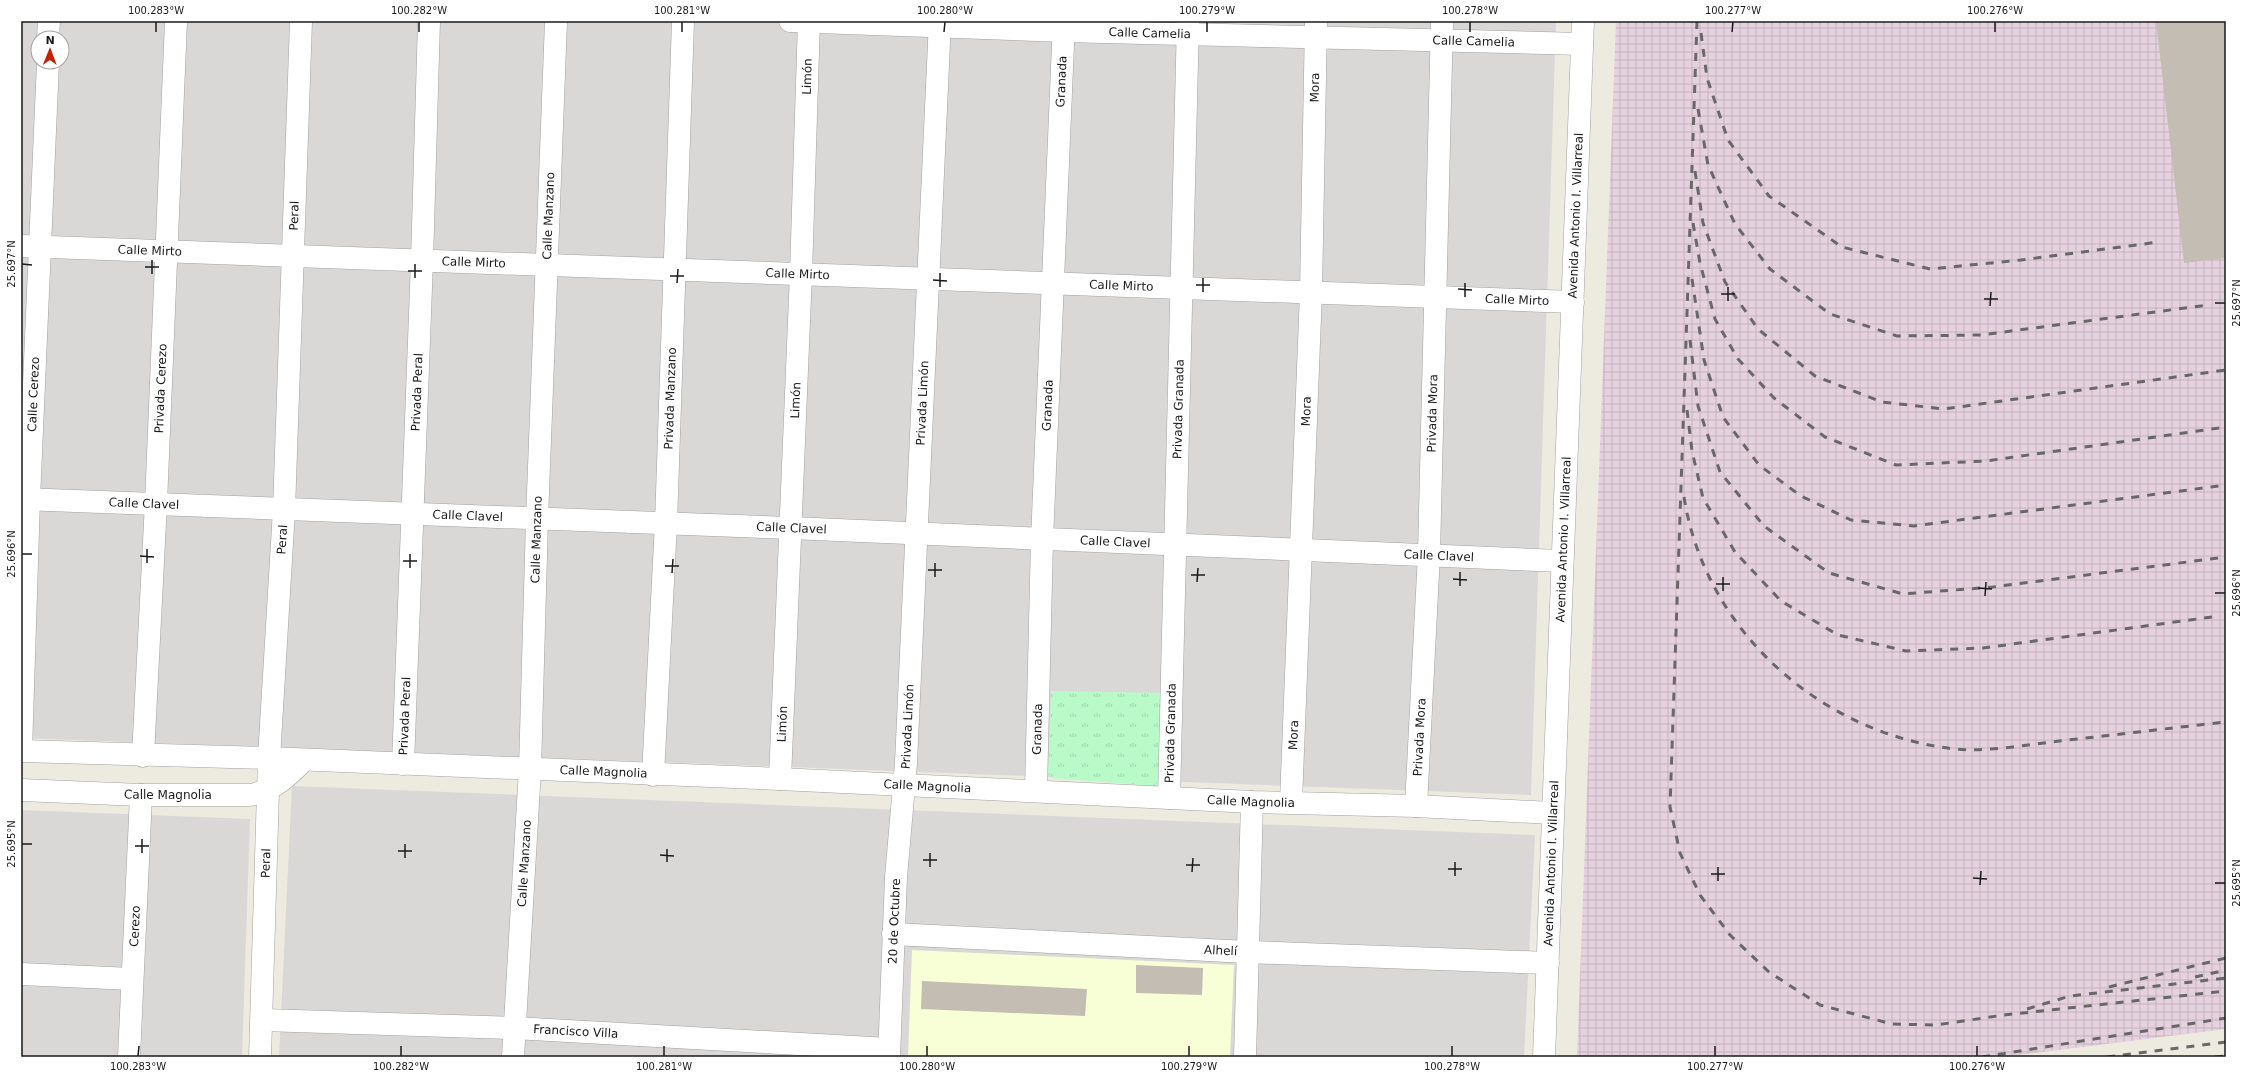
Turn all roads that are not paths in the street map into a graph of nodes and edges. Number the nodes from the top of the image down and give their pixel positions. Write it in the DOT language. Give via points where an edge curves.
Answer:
graph roads {
  1 [pos="176,21"];
  2 [pos="301,21"];
  3 [pos="428,21"];
  4 [pos="556,21"];
  5 [pos="683,21"];
  6 [pos="790,21"];
  7 [pos="808,21"];
  8 [pos="1583,21"];
  9 [pos="940,23"];
  10 [pos="1064,26"];
  11 [pos="1187,28"];
  12 [pos="1316,29"];
  13 [pos="1442,31"];
  14 [pos="1582,44"];
  15 [pos="47,70"];
  16 [pos="31,246"];
  17 [pos="165,251"];
  18 [pos="294,256"];
  19 [pos="422,261"];
  20 [pos="548,264"];
  21 [pos="675,270"];
  22 [pos="801,273"];
  23 [pos="929,278"];
  24 [pos="1054,282"];
  25 [pos="1181,287"];
  26 [pos="1311,292"];
  27 [pos="1435,297"];
  28 [pos="1573,302"];
  29 [pos="25,499"];
  30 [pos="156,503"];
  31 [pos="284,510"];
  32 [pos="413,514"];
  33 [pos="537,519"];
  34 [pos="666,523"];
  35 [pos="791,528"];
  36 [pos="916,534"];
  37 [pos="1042,540"];
  38 [pos="1175,544"];
  39 [pos="1302,550"];
  40 [pos="1429,554"];
  41 [pos="1561,561"];
  42 [pos="21,751"];
  43 [pos="143,756"];
  44 [pos="269,758"];
  45 [pos="303,761"];
  46 [pos="402,764"];
  47 [pos="530,769"];
  48 [pos="653,775"];
  49 [pos="780,779"];
  50 [pos="904,785"];
  51 [pos="269,789"];
  52 [pos="21,790"];
  53 [pos="1036,790"];
  54 [pos="141,795"];
  55 [pos="1169,798"];
  56 [pos="1252,802"];
  57 [pos="1291,802"];
  58 [pos="1416,806"];
  59 [pos="1552,813"];
  60 [pos="893,934"];
  61 [pos="1248,952"];
  62 [pos="1548,963"];
  63 [pos="21,974"];
  64 [pos="132,979"];
  65 [pos="262,1020"];
  66 [pos="514,1028"];
  67 [pos="747,1049"];
  68 [pos="889,1053"];
  69 [pos="129,1057"];
  70 [pos="260,1057"];
  71 [pos="513,1057"];
  72 [pos="1245,1057"];
  73 [pos="1544,1057"];
  1 -- 17 [label="street, Privada Cerezo"];
  2 -- 18 [label="street, Peral"];
  3 -- 19 [label="street, Privada Peral"];
  4 -- 20 [label="street, Calle Manzano"];
  5 -- 21 [label="street, Privada Manzano"];
  6 -- 7 [label="street, Calle Camelia"];
  7 -- 9 [label="street, Calle Camelia"];
  7 -- 22 [label="street, Limón"];
  8 -- 14 [label="street, Avenida Antonio I. Villarreal"];
  9 -- 10 [label="street, Calle Camelia"];
  9 -- 23 [label="street, Privada Limón"];
  10 -- 11 [label="street, Calle Camelia"];
  10 -- 24 [label="street, Granada"];
  11 -- 12 [label="street, Calle Camelia"];
  11 -- 25 [label="street, Privada Granada"];
  12 -- 13 [label="street, Calle Camelia"];
  12 -- 26 [label="street, Mora"];
  13 -- 14 [label="street, Calle Camelia"];
  13 -- 27 [label="street, Privada Mora"];
  14 -- 28 [label="street, Avenida Antonio I. Villarreal"];
  15 -- 16 [label="street, Calle Cerezo"];
  16 -- 17 [label="street, Calle Mirto"];
  16 -- 29 [label="street, Calle Cerezo"];
  17 -- 18 [label="street, Calle Mirto"];
  17 -- 30 [label="street, Privada Cerezo"];
  18 -- 19 [label="street, Calle Mirto"];
  18 -- 31 [label="street, Peral"];
  19 -- 20 [label="street, Calle Mirto"];
  19 -- 32 [label="street, Privada Peral"];
  20 -- 21 [label="street, Calle Mirto"];
  20 -- 33 [label="street, Calle Manzano"];
  21 -- 22 [label="street, Calle Mirto"];
  21 -- 34 [label="street, Privada Manzano"];
  22 -- 23 [label="street, Calle Mirto"];
  22 -- 35 [label="street, Limón"];
  23 -- 24 [label="street, Calle Mirto"];
  23 -- 36 [label="street, Privada Limón"];
  24 -- 25 [label="street, Calle Mirto"];
  24 -- 37 [label="street, Granada"];
  25 -- 26 [label="street, Calle Mirto"];
  25 -- 38 [label="street, Privada Granada"];
  26 -- 27 [label="street, Calle Mirto"];
  26 -- 39 [label="street, Mora"];
  27 -- 28 [label="street, Calle Mirto"];
  27 -- 40 [label="street, Privada Mora"];
  28 -- 41 [label="street, Avenida Antonio I. Villarreal"];
  29 -- 30 [label="street, Calle Clavel"];
  29 -- 42 [label="street, Calle Cerezo"];
  30 -- 31 [label="street, Calle Clavel"];
  30 -- 43 [label="street, Privada Cerezo"];
  31 -- 32 [label="street, Calle Clavel"];
  31 -- 44 [label="street, Peral"];
  32 -- 33 [label="street, Calle Clavel"];
  32 -- 46 [label="street, Privada Peral"];
  33 -- 34 [label="street, Calle Clavel"];
  33 -- 47 [label="street, Calle Manzano"];
  34 -- 35 [label="street, Calle Clavel"];
  34 -- 48 [label="street, Privada Manzano"];
  35 -- 36 [label="street, Calle Clavel"];
  35 -- 49 [label="street, Limón"];
  36 -- 37 [label="street, Calle Clavel"];
  36 -- 50 [label="street, Privada Limón"];
  37 -- 38 [label="street, Calle Clavel"];
  37 -- 53 [label="street, Granada"];
  38 -- 39 [label="street, Calle Clavel"];
  38 -- 55 [label="street, Privada Granada"];
  39 -- 40 [label="street, Calle Clavel"];
  39 -- 57 [label="street, Mora"];
  40 -- 41 [label="street, Calle Clavel"];
  40 -- 58 [label="street, Privada Mora"];
  41 -- 59 [label="street, Avenida Antonio I. Villarreal"];
  42 -- 43 [label="street, Calle Magnolia"];
  43 -- 44 [label="street, Calle Magnolia"];
  44 -- 45 [label="street, Calle Magnolia"];
  44 -- 51 [label="street, Peral"];
  45 -- 46 [label="street, Calle Magnolia"];
  45 -- 51 [label="street, Calle Magnolia" via="285,779"];
  46 -- 47 [label="street, Calle Magnolia"];
  47 -- 48 [label="street, Calle Magnolia"];
  47 -- 66 [label="street, Calle Manzano"];
  48 -- 49 [label="street, Calle Magnolia"];
  49 -- 50 [label="street, Calle Magnolia"];
  50 -- 53 [label="street, Calle Magnolia"];
  50 -- 60 [label="street, 20 de Octubre"];
  51 -- 54 [label="street, Calle Magnolia" via="242,795"];
  51 -- 65 [label="street, Peral"];
  52 -- 54 [label="street, Calle Magnolia"];
  53 -- 55 [label="street, Calle Magnolia"];
  54 -- 64 [label="street, Cerezo"];
  55 -- 56 [label="street, Calle Magnolia"];
  56 -- 57 [label="street, Calle Magnolia"];
  56 -- 61 [label="street"];
  57 -- 58 [label="street, Calle Magnolia"];
  58 -- 59 [label="street, Calle Magnolia"];
  59 -- 62 [label="street, Avenida Antonio I. Villarreal"];
  60 -- 61 [label="street, Alhelí"];
  60 -- 68 [label="street, 20 de Octubre"];
  61 -- 62 [label="street, Alhelí"];
  61 -- 72 [label="street"];
  62 -- 73 [label="street, Avenida Antonio I. Villarreal"];
  63 -- 64 [label="street"];
  64 -- 69 [label="street, Cerezo"];
  65 -- 66 [label="street, Francisco Villa"];
  65 -- 70 [label="street, Peral"];
  66 -- 67 [label="street, Francisco Villa"];
  66 -- 71 [label="street, Calle Manzano"];
  67 -- 68 [label="street, Francisco Villa"];
}
